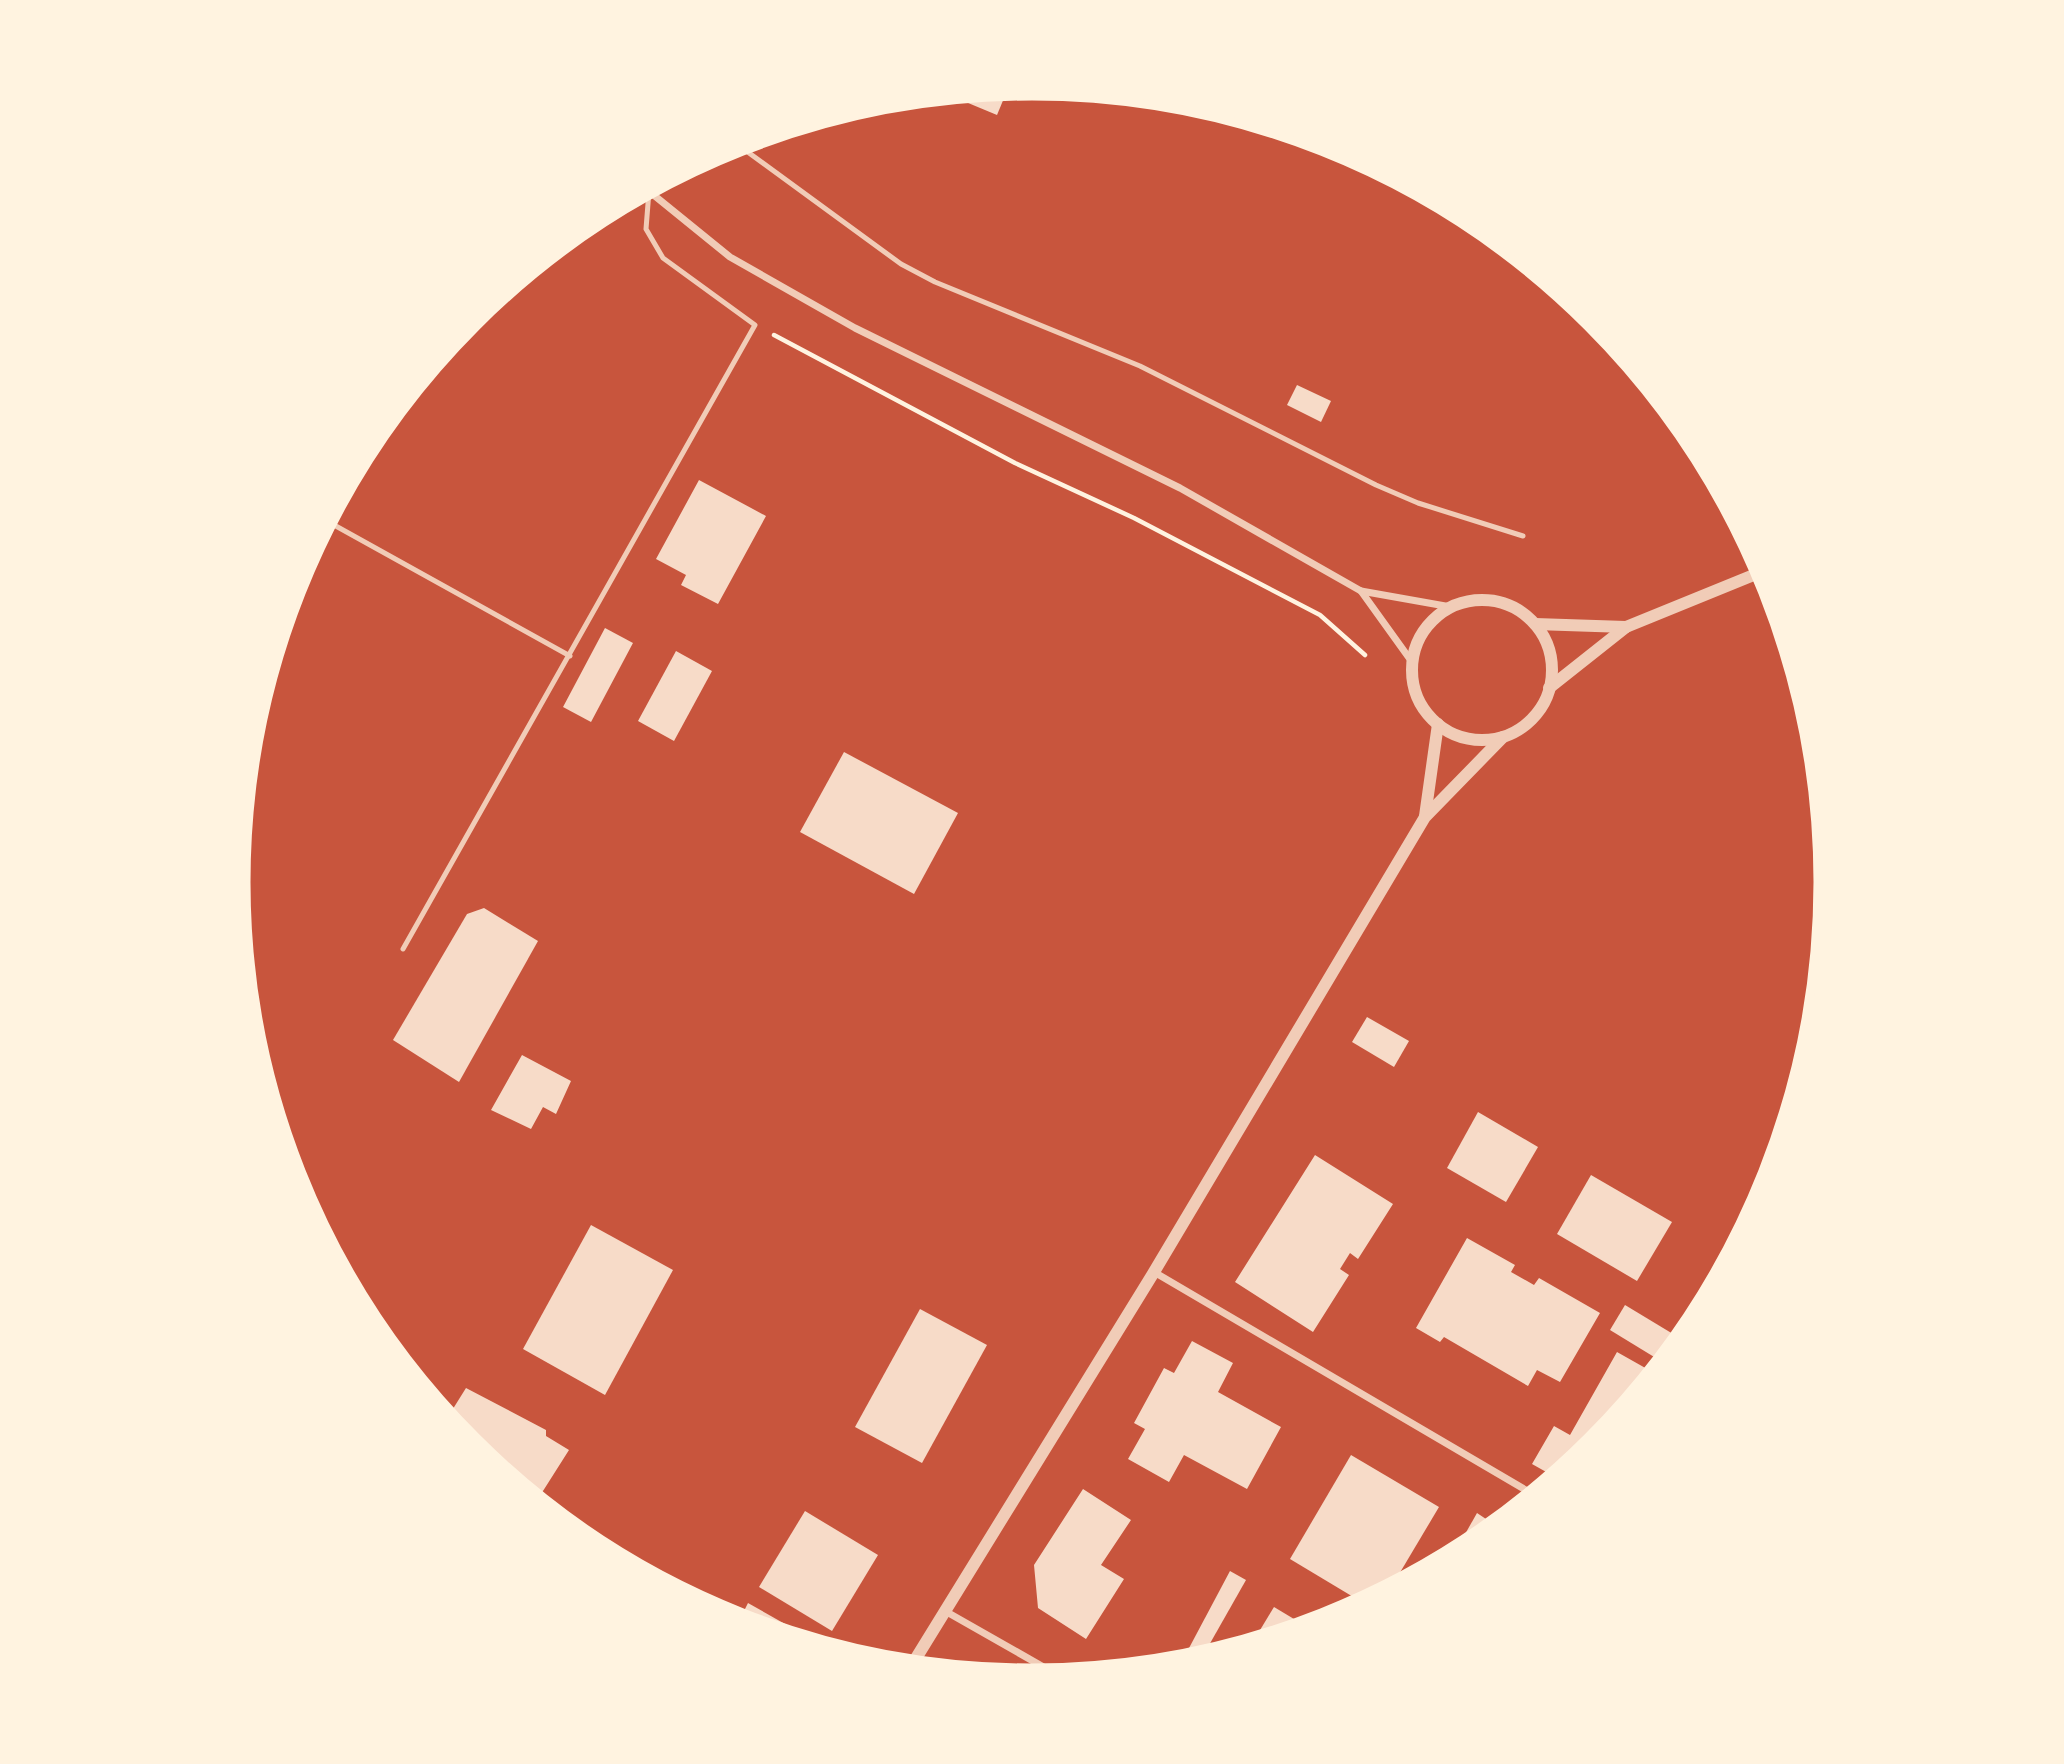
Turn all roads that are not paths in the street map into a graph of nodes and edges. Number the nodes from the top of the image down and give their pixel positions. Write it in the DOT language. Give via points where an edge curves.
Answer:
graph roads {
  1 [pos="746,151"];
  2 [pos="653,194"];
  3 [pos="647,198"];
  4 [pos="332,524"];
  5 [pos="1523,536"];
  6 [pos="1755,574"];
  7 [pos="1361,591"];
  8 [pos="1451,607"];
  9 [pos="1535,624"];
  10 [pos="1626,627"];
  11 [pos="570,656"];
  12 [pos="1412,662"];
  13 [pos="1549,688"];
  14 [pos="1438,724"];
  15 [pos="1503,737"];
  16 [pos="1425,817"];
  17 [pos="403,949"];
  18 [pos="1154,1272"];
  19 [pos="1527,1491"];
  20 [pos="945,1611"];
  21 [pos="916,1659"];
  22 [pos="1044,1668"];
  1 -- 5 [label="lane" via="901,264 935,282 1140,366 1418,503"];
  2 -- 7 [label="street" via="730,257 783,290 1180,488"];
  3 -- 11 [label="lane" via="646,229 663,258 755,325"];
  4 -- 11 [label="lane"];
  6 -- 10 [label="street"];
  7 -- 8 [label="street"];
  7 -- 12 [label="street"];
  8 -- 9 [label="street" via="1473,600 1496,601 1517,609"];
  8 -- 12 [label="street" via="1432,621"];
  9 -- 10 [label="street"];
  9 -- 13 [label="street" via="1547,643 1552,666"];
  10 -- 13 [label="street"];
  11 -- 17 [label="lane"];
  12 -- 14 [label="street" via="1413,686 1422,707"];
  13 -- 15 [label="street" via="1532,718"];
  14 -- 15 [label="street" via="1458,736"];
  14 -- 16 [label="street"];
  15 -- 16 [label="street"];
  16 -- 18 [label="street"];
  18 -- 19 [label="street"];
  18 -- 20 [label="street"];
  20 -- 21 [label="street"];
  20 -- 22 [label="street"];
}
